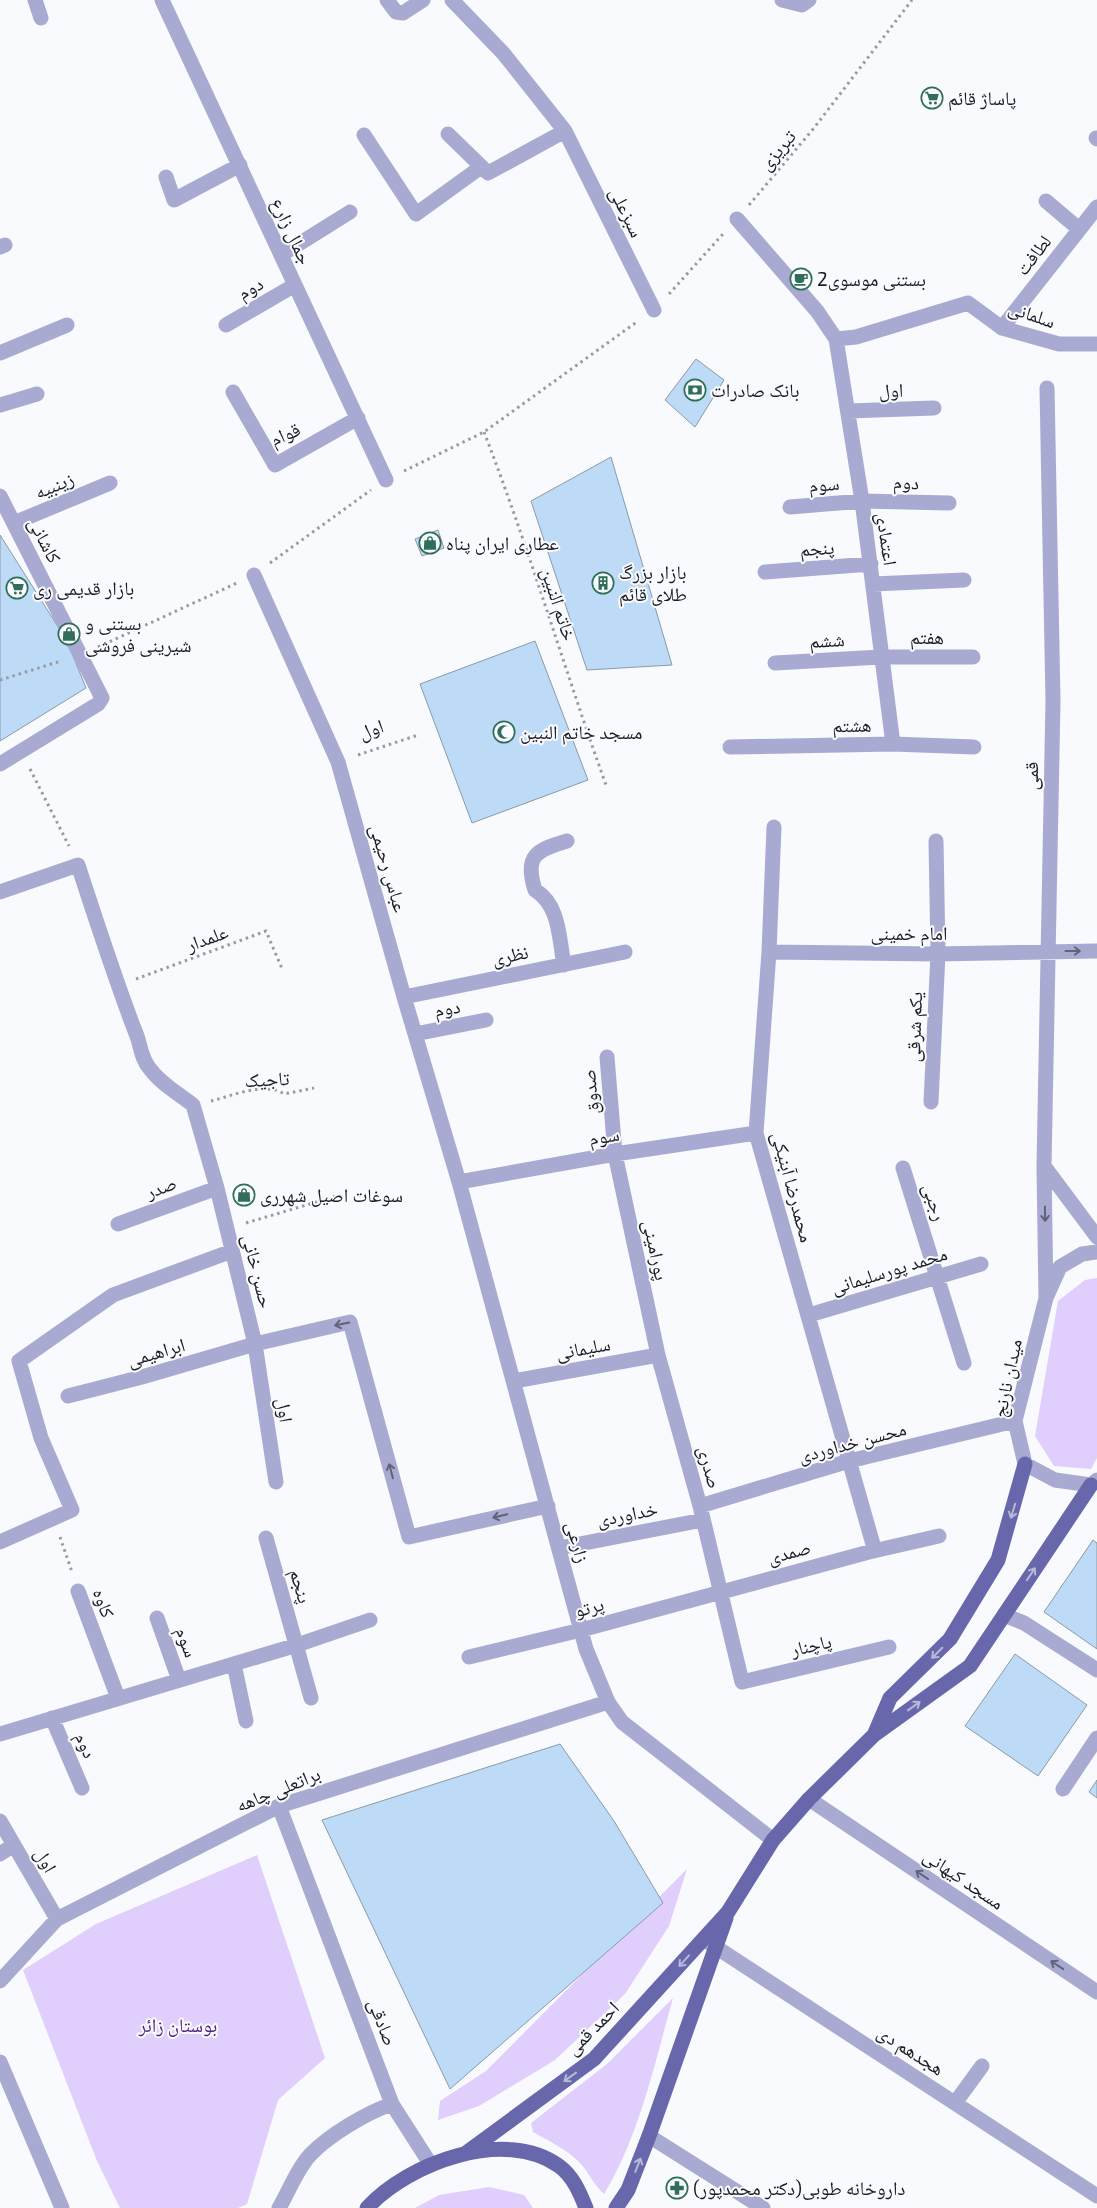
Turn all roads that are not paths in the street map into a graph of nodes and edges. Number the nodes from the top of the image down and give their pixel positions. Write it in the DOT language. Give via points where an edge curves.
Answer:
graph roads {
  1 [pos="35,0"];
  2 [pos="162,0"];
  3 [pos="387,0"];
  4 [pos="423,0"];
  5 [pos="452,0"];
  6 [pos="782,0"];
  7 [pos="809,0"];
  8 [pos="41,18"];
  9 [pos="565,132"];
  10 [pos="448,134"];
  11 [pos="364,135"];
  12 [pos="240,165"];
  13 [pos="481,167"];
  14 [pos="166,177"];
  15 [pos="1046,201"];
  16 [pos="1097,207"];
  17 [pos="350,212"];
  18 [pos="737,219"];
  19 [pos="1079,229"];
  20 [pos="282,255"];
  21 [pos="295,285"];
  22 [pos="654,310"];
  23 [pos="226,325"];
  24 [pos="67,326"];
  25 [pos="1002,328"];
  26 [pos="836,339"];
  27 [pos="1097,344"];
  28 [pos="0,353"];
  29 [pos="1047,388"];
  30 [pos="233,392"];
  31 [pos="37,394"];
  32 [pos="0,405"];
  33 [pos="934,408"];
  34 [pos="848,411"];
  35 [pos="358,418"];
  36 [pos="386,480"];
  37 [pos="110,483"];
  38 [pos="0,496"];
  39 [pos="862,500"];
  40 [pos="949,503"];
  41 [pos="790,507"];
  42 [pos="14,523"];
  43 [pos="871,564"];
  44 [pos="765,572"];
  45 [pos="254,575"];
  46 [pos="964,580"];
  47 [pos="873,584"];
  48 [pos="881,657"];
  49 [pos="973,657"];
  50 [pos="775,663"];
  51 [pos="892,744"];
  52 [pos="730,747"];
  53 [pos="974,747"];
  54 [pos="0,764"];
  55 [pos="774,827"];
  56 [pos="936,840"];
  57 [pos="567,841"];
  58 [pos="0,892"];
  59 [pos="1048,951"];
  60 [pos="1097,951"];
  61 [pos="624,952"];
  62 [pos="769,952"];
  63 [pos="938,954"];
  64 [pos="564,964"];
  65 [pos="404,997"];
  66 [pos="486,1020"];
  67 [pos="415,1034"];
  68 [pos="607,1057"];
  69 [pos="931,1102"];
  70 [pos="756,1133"];
  71 [pos="615,1154"];
  72 [pos="1044,1166"];
  73 [pos="902,1168"];
  74 [pos="459,1182"];
  75 [pos="217,1188"];
  76 [pos="118,1224"];
  77 [pos="1097,1237"];
  78 [pos="232,1251"];
  79 [pos="1097,1252"];
  80 [pos="982,1264"];
  81 [pos="938,1276"];
  82 [pos="1046,1298"];
  83 [pos="808,1315"];
  84 [pos="255,1344"];
  85 [pos="658,1355"];
  86 [pos="964,1363"];
  87 [pos="514,1381"];
  88 [pos="68,1396"];
  89 [pos="1015,1421"];
  90 [pos="849,1461"];
  91 [pos="1025,1464"];
  92 [pos="276,1482"];
  93 [pos="1094,1482"];
  94 [pos="548,1506"];
  95 [pos="701,1513"];
  96 [pos="939,1536"];
  97 [pos="266,1538"];
  98 [pos="0,1542"];
  99 [pos="559,1548"];
  100 [pos="869,1552"];
  101 [pos="719,1591"];
  102 [pos="78,1592"];
  103 [pos="1004,1614"];
  104 [pos="157,1618"];
  105 [pos="370,1620"];
  106 [pos="581,1630"];
  107 [pos="297,1645"];
  108 [pos="889,1648"];
  109 [pos="469,1657"];
  110 [pos="234,1664"];
  111 [pos="1097,1670"];
  112 [pos="179,1680"];
  113 [pos="742,1682"];
  114 [pos="118,1698"];
  115 [pos="311,1698"];
  116 [pos="608,1702"];
  117 [pos="52,1718"];
  118 [pos="246,1721"];
  119 [pos="0,1734"];
  120 [pos="874,1735"];
  121 [pos="1097,1738"];
  122 [pos="82,1788"];
  123 [pos="1063,1789"];
  124 [pos="809,1799"];
  125 [pos="279,1806"];
  126 [pos="0,1821"];
  127 [pos="773,1840"];
  128 [pos="14,1845"];
  129 [pos="0,1854"];
  130 [pos="57,1918"];
  131 [pos="710,1942"];
  132 [pos="0,1981"];
  133 [pos="1097,1992"];
  134 [pos="0,2062"];
  135 [pos="982,2066"];
  136 [pos="955,2103"];
  137 [pos="392,2104"];
  138 [pos="649,2136"];
  139 [pos="466,2153"];
  140 [pos="431,2165"];
  141 [pos="1097,2196"];
  142 [pos="62,2208"];
  143 [pos="279,2208"];
  144 [pos="367,2208"];
  145 [pos="586,2208"];
  146 [pos="616,2208"];
  147 [pos="763,2208"];
  1 -- 8 [label="street"];
  2 -- 12 [label="street, جمال زارع"];
  3 -- 4 [label="street" via="396,12 403,13"];
  5 -- 9 [label="street, سبزعلی" via="503,54"];
  6 -- 7 [label="street" via="802,5"];
  9 -- 13 [label="street" via="488,173"];
  9 -- 22 [label="street, سبزعلی"];
  10 -- 13 [label="street"];
  11 -- 13 [label="street" via="416,214"];
  12 -- 14 [label="street" via="174,200"];
  12 -- 20 [label="street, جمال زارع"];
  15 -- 19 [label="street"];
  16 -- 19 [label="street, لطافت"];
  17 -- 20 [label="street"];
  18 -- 26 [label="street, اعتمادی" via="817,312"];
  19 -- 25 [label="street, لطافت"];
  20 -- 21 [label="street, جمال زارع"];
  21 -- 23 [label="street, دوم"];
  21 -- 35 [label="street, جمال زارع"];
  24 -- 28 [label="street"];
  25 -- 26 [label="street, سلمانی" via="968,302 856,337"];
  25 -- 27 [label="street, سلمانی" via="1059,344"];
  26 -- 34 [label="street, اعتمادی"];
  29 -- 59 [label="street, قمی" via="1053,701"];
  30 -- 35 [label="street, قوام" via="274,465"];
  31 -- 32 [label="street"];
  33 -- 34 [label="street, اول"];
  34 -- 39 [label="street, اعتمادی"];
  35 -- 36 [label="street, جمال زارع"];
  37 -- 42 [label="street, زینبیه"];
  38 -- 42 [label="street, کاشانی"];
  39 -- 40 [label="street, دوم"];
  39 -- 41 [label="street, سوم"];
  39 -- 43 [label="street, اعتمادی"];
  42 -- 54 [label="street, کاشانی" via="102,698"];
  43 -- 44 [label="street, پنجم"];
  43 -- 47 [label="street, اعتمادی"];
  45 -- 65 [label="street, عباس رحیمی" via="338,762"];
  46 -- 47 [label="street"];
  47 -- 48 [label="street, اعتمادی"];
  48 -- 49 [label="street, هفتم"];
  48 -- 50 [label="street, ششم"];
  48 -- 51 [label="street, اعتمادی"];
  51 -- 52 [label="street, هشتم"];
  51 -- 53 [label="street, هشتم"];
  55 -- 62 [label="street, محمدرضا آبنیکی"];
  56 -- 63 [label="street, یکم شرقی"];
  57 -- 64 [label="street" via="537,852 532,859 530,874 535,890 555,914"];
  58 -- 75 [label="street, حسن خانی" via="78,865 141,1056 169,1090 193,1105"];
  59 -- 60 [label="street, امام خمینی, one-way"];
  59 -- 63 [label="street, امام خمینی"];
  59 -- 72 [label="street, قمی"];
  61 -- 64 [label="street, نظری"];
  62 -- 63 [label="street, امام خمینی"];
  62 -- 70 [label="street, محمدرضا آبنیکی"];
  63 -- 69 [label="street, یکم شرقی"];
  64 -- 65 [label="street, نظری"];
  65 -- 67 [label="street, عباس رحیمی"];
  66 -- 67 [label="street, دوم"];
  67 -- 74 [label="street, عباس رحیمی"];
  68 -- 71 [label="street, صدوق"];
  70 -- 71 [label="street, سوم"];
  70 -- 83 [label="street, محمدرضا آبنیکی"];
  71 -- 74 [label="street, سوم"];
  71 -- 85 [label="street, پورامینی"];
  72 -- 77 [label="street"];
  72 -- 82 [label="street, قمی, one-way"];
  73 -- 81 [label="street, رجبی"];
  74 -- 87 [label="street, زارعی"];
  75 -- 76 [label="street, صدر"];
  75 -- 78 [label="street, حسن خانی"];
  78 -- 84 [label="street, حسن خانی"];
  78 -- 98 [label="street" via="113,1295 19,1361 40,1438 72,1510"];
  79 -- 82 [label="street, میدان نارنج" via="1082,1254 1060,1267"];
  80 -- 81 [label="street, محمد پورسلیمانی"];
  81 -- 83 [label="street, محمد پورسلیمانی"];
  81 -- 86 [label="street, رجبی"];
  82 -- 89 [label="street, میدان نارنج"];
  83 -- 90 [label="street, محمدرضا آبنیکی"];
  84 -- 88 [label="street, ابراهیمی"];
  84 -- 92 [label="street, اول"];
  94 -- 84 [label="street, one-way" via="409,1537 350,1322"];
  85 -- 87 [label="street, سلیمانی"];
  85 -- 95 [label="street, صدری"];
  87 -- 94 [label="street, زارعی"];
  89 -- 90 [label="street, محسن خداوردی"];
  89 -- 91 [label="street, میدان نارنج"];
  90 -- 95 [label="street, محسن خداوردی"];
  90 -- 100 [label="street" via="874,1544"];
  91 -- 93 [label="street" via="1055,1480"];
  91 -- 120 [label="main road, one-way" via="998,1560 950,1639 890,1698"];
  103 -- 93 [label="main road, one-way"];
  94 -- 99 [label="street, زارعی"];
  95 -- 99 [label="street, خداوردی"];
  95 -- 101 [label="street, صدری"];
  96 -- 100 [label="street, صمدی"];
  97 -- 107 [label="street, پنجم"];
  99 -- 106 [label="street, زارعی"];
  100 -- 101 [label="street, صمدی"];
  101 -- 106 [label="street, پرتو"];
  101 -- 113 [label="street, صدری"];
  102 -- 114 [label="street, کاوه"];
  103 -- 111 [label="street" via="1024,1623"];
  120 -- 103 [label="main road, one-way" via="970,1666"];
  104 -- 112 [label="street, سوم"];
  105 -- 107 [label="street"];
  106 -- 109 [label="street, پرتو"];
  106 -- 116 [label="street, زارعی"];
  107 -- 110 [label="street"];
  107 -- 115 [label="street, پنجم"];
  108 -- 113 [label="street, پاچنار"];
  110 -- 112 [label="street"];
  110 -- 118 [label="street"];
  112 -- 114 [label="street"];
  114 -- 117 [label="street"];
  116 -- 125 [label="street, براتعلی چاهه"];
  116 -- 127 [label="street, زارعی" via="622,1722"];
  117 -- 119 [label="street"];
  117 -- 122 [label="street, دوم"];
  120 -- 124 [label="main road, احمد قمی"];
  121 -- 123 [label="street"];
  124 -- 127 [label="main road, احمد قمی"];
  133 -- 124 [label="street, مسجد کیهانی, one-way"];
  125 -- 130 [label="street, براتعلی چاهه"];
  125 -- 137 [label="street, صادقی"];
  126 -- 128 [label="street, اول"];
  127 -- 131 [label="main road, احمد قمی"];
  128 -- 129 [label="street"];
  128 -- 130 [label="street, اول"];
  130 -- 132 [label="street, براتعلی چاهه"];
  131 -- 136 [label="street, هجدهم دی"];
  131 -- 138 [label="main road, احمد قمی"];
  131 -- 139 [label="main road, احمد قمی, one-way" via="594,2059"];
  134 -- 142 [label="street"];
  135 -- 136 [label="street"];
  136 -- 141 [label="street, هجدهم دی"];
  137 -- 140 [label="street, صادقی"];
  137 -- 143 [label="street" via="362,2118 311,2154"];
  146 -- 138 [label="main road, احمد قمی, one-way" via="628,2190"];
  138 -- 147 [label="street"];
  139 -- 140 [label="main road"];
  139 -- 145 [label="main road" via="506,2149 533,2154 560,2166 573,2180"];
  140 -- 144 [label="main road" via="407,2176"];
}
